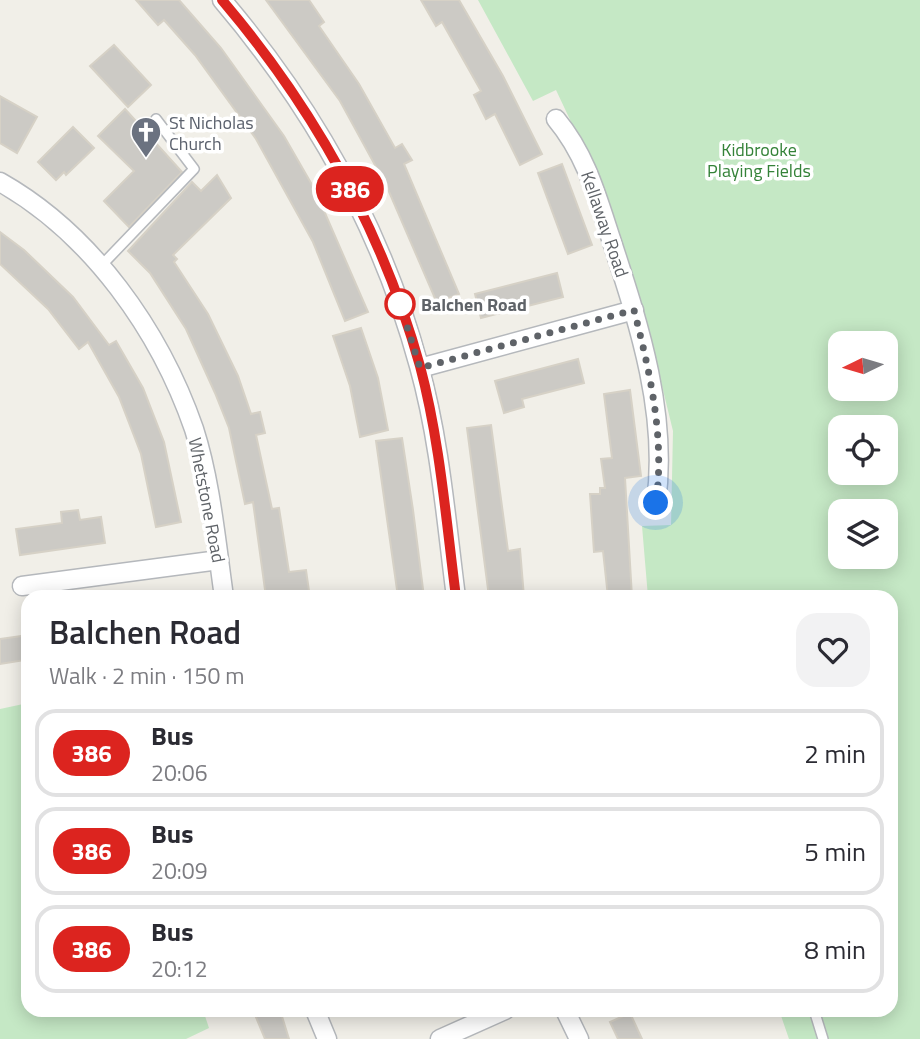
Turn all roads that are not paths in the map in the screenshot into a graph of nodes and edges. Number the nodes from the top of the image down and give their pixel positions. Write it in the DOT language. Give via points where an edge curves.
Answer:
graph roads {
  1 [pos="222,0"];
  2 [pos="156,119"];
  3 [pos="556,119"];
  4 [pos="0,182"];
  5 [pos="100,267"];
  6 [pos="634,310"];
  7 [pos="420,368"];
  8 [pos="656,503"];
  9 [pos="219,560"];
  10 [pos="22,586"];
  11 [pos="223,590"];
  12 [pos="455,590"];
  13 [pos="318,1017"];
  14 [pos="489,1017"];
  15 [pos="568,1017"];
  16 [pos="816,1017"];
  17 [pos="327,1039"];
  18 [pos="440,1039"];
  19 [pos="579,1039"];
  20 [pos="823,1039"];
  1 -- 7 [label="street" via="292,91 350,187 401,306"];
  2 -- 5 [label="lane" via="194,169"];
  3 -- 6 [label="street, Kellaway Road" via="575,142 593,181"];
  4 -- 5 [label="street, Whetstone Road" via="40,210"];
  5 -- 9 [label="street, Whetstone Road" via="134,309 176,384 206,478"];
  6 -- 7 [label="street"];
  6 -- 8 [label="street, Kellaway Road" via="657,422 661,469"];
  7 -- 12 [label="street"];
  9 -- 10 [label="street"];
  9 -- 11 [label="street, Whetstone Road"];
  13 -- 17 [label="street"];
  14 -- 18 [label="street"];
  15 -- 19 [label="street"];
  16 -- 20 [label="lane"];
}
